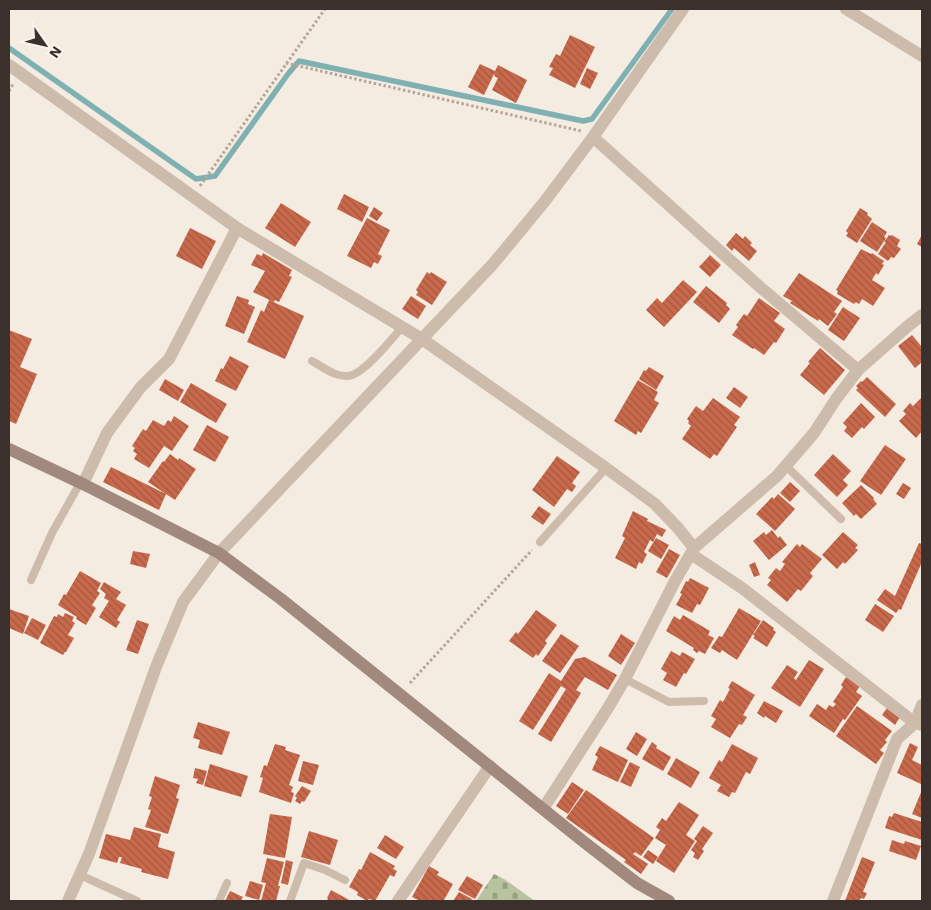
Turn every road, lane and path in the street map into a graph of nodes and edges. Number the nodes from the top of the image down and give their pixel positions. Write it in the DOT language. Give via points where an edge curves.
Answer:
graph roads {
  1 [pos="325,9"];
  2 [pos="683,9"];
  3 [pos="846,9"];
  4 [pos="922,56"];
  5 [pos="286,63"];
  6 [pos="9,65"];
  7 [pos="593,136"];
  8 [pos="192,196"];
  9 [pos="237,228"];
  10 [pos="922,315"];
  11 [pos="402,328"];
  12 [pos="422,340"];
  13 [pos="312,361"];
  14 [pos="858,370"];
  15 [pos="9,449"];
  16 [pos="786,466"];
  17 [pos="606,468"];
  18 [pos="81,483"];
  19 [pos="841,519"];
  20 [pos="540,542"];
  21 [pos="692,551"];
  22 [pos="219,553"];
  23 [pos="31,580"];
  24 [pos="625,679"];
  25 [pos="399,694"];
  26 [pos="704,701"];
  27 [pos="922,705"];
  28 [pos="918,724"];
  29 [pos="490,766"];
  30 [pos="543,809"];
  31 [pos="80,875"];
  32 [pos="345,880"];
  33 [pos="227,883"];
  34 [pos="68,901"];
  35 [pos="137,901"];
  36 [pos="219,901"];
  37 [pos="290,901"];
  38 [pos="398,901"];
  39 [pos="669,901"];
  40 [pos="833,901"];
  1 -- 5 [label="path"];
  2 -- 7 [label="street"];
  3 -- 4 [label="street"];
  5 -- 7 [label="path"];
  5 -- 8 [label="path"];
  6 -- 8 [label="street"];
  7 -- 12 [label="street" via="493,264"];
  7 -- 14 [label="street" via="760,287"];
  8 -- 9 [label="street"];
  9 -- 11 [label="street"];
  9 -- 18 [label="street" via="169,359 140,388 107,433"];
  10 -- 14 [label="street"];
  11 -- 12 [label="street"];
  11 -- 13 [label="lane" via="378,355 348,376 337,375"];
  12 -- 17 [label="street"];
  12 -- 22 [label="street"];
  14 -- 16 [label="street" via="814,433"];
  15 -- 18 [label="street"];
  16 -- 19 [label="lane"];
  16 -- 21 [label="street"];
  17 -- 20 [label="lane"];
  17 -- 21 [label="street" via="655,504 678,528"];
  18 -- 22 [label="street"];
  18 -- 23 [label="lane" via="52,533"];
  20 -- 25 [label="path"];
  21 -- 24 [label="street"];
  21 -- 28 [label="street"];
  22 -- 25 [label="street"];
  22 -- 31 [label="street" via="183,602"];
  24 -- 26 [label="lane" via="669,702"];
  24 -- 30 [label="street"];
  25 -- 29 [label="street"];
  27 -- 28 [label="street"];
  28 -- 40 [label="street" via="897,739"];
  29 -- 30 [label="street"];
  29 -- 38 [label="street"];
  30 -- 39 [label="street" via="637,883"];
  31 -- 34 [label="street"];
  31 -- 35 [label="lane"];
  32 -- 37 [label="lane" via="304,863"];
  33 -- 36 [label="lane"];
}
